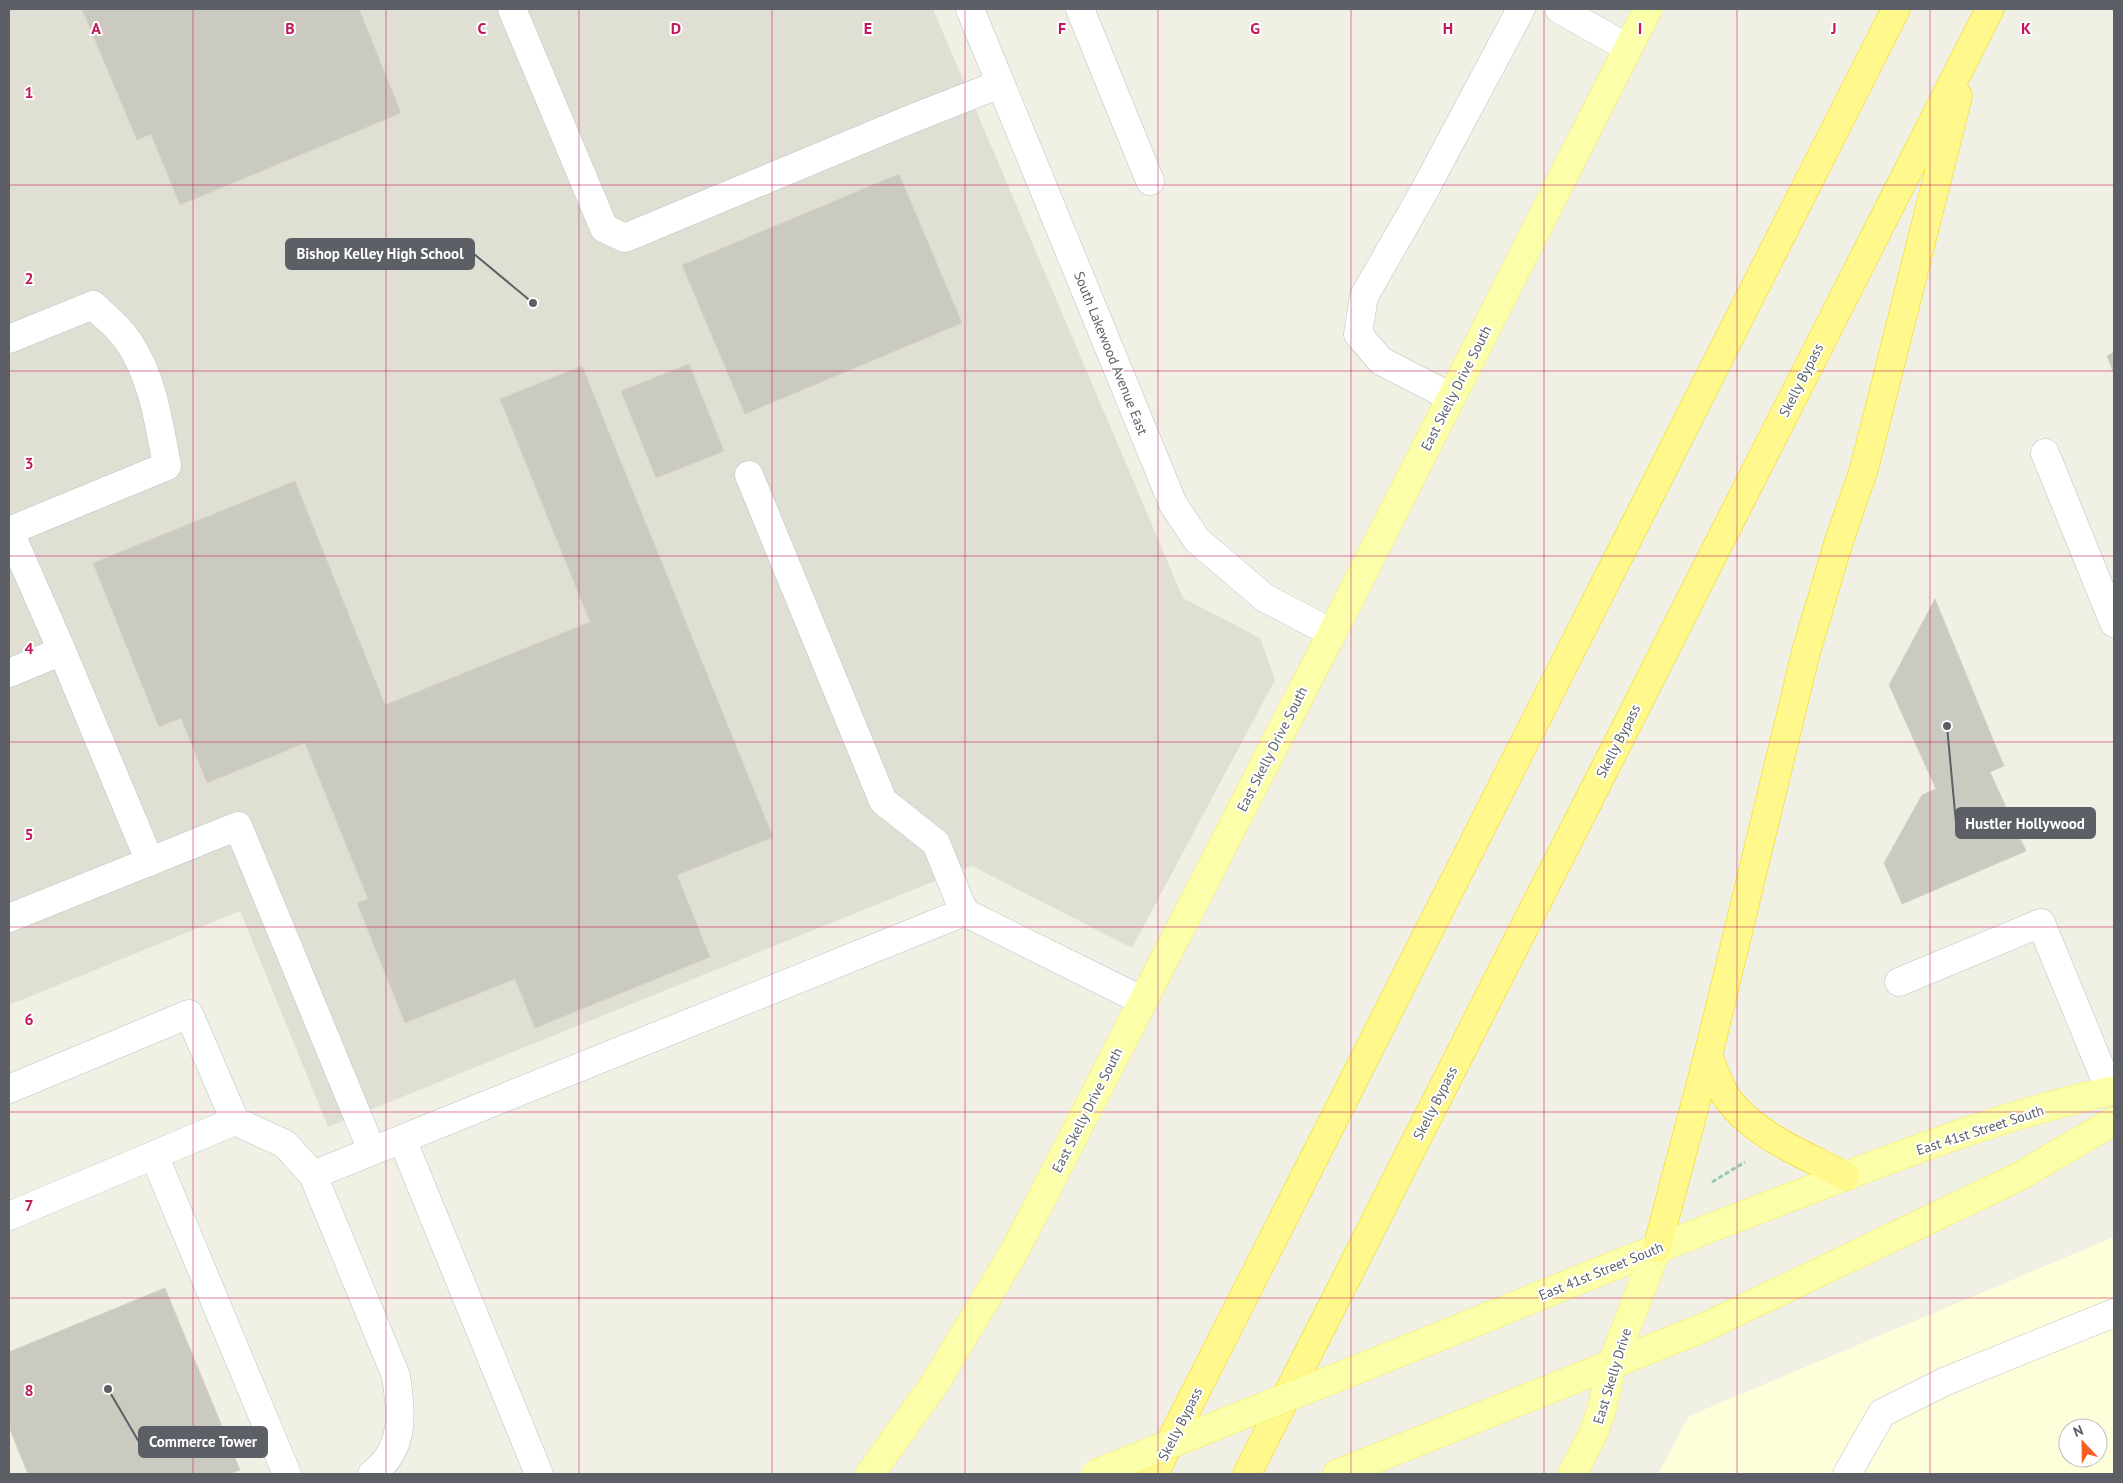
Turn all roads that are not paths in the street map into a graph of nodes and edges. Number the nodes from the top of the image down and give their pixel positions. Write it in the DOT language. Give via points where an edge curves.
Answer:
graph roads {
  1 [pos="512,9"];
  2 [pos="970,9"];
  3 [pos="1080,9"];
  4 [pos="1522,9"];
  5 [pos="1559,9"];
  6 [pos="1648,9"];
  7 [pos="1896,9"];
  8 [pos="1990,9"];
  9 [pos="1970,46"];
  10 [pos="1628,48"];
  11 [pos="1000,84"];
  12 [pos="1150,181"];
  13 [pos="9,339"];
  14 [pos="1452,397"];
  15 [pos="2045,453"];
  16 [pos="749,475"];
  17 [pos="9,530"];
  18 [pos="2114,623"];
  19 [pos="1332,633"];
  20 [pos="62,652"];
  21 [pos="9,673"];
  22 [pos="150,862"];
  23 [pos="964,912"];
  24 [pos="9,918"];
  25 [pos="1899,982"];
  26 [pos="1143,1001"];
  27 [pos="1708,1056"];
  28 [pos="9,1089"];
  29 [pos="2112,1090"];
  30 [pos="235,1120"];
  31 [pos="2114,1121"];
  32 [pos="402,1139"];
  33 [pos="372,1151"];
  34 [pos="154,1154"];
  35 [pos="313,1175"];
  36 [pos="1846,1176"];
  37 [pos="9,1216"];
  38 [pos="1657,1248"];
  39 [pos="2114,1312"];
  40 [pos="1612,1364"];
  41 [pos="287,1474"];
  42 [pos="372,1474"];
  43 [pos="539,1474"];
  44 [pos="870,1474"];
  45 [pos="1095,1474"];
  46 [pos="1154,1474"];
  47 [pos="1247,1474"];
  48 [pos="1337,1474"];
  49 [pos="1572,1474"];
  50 [pos="1847,1474"];
  1 -- 11 [label="street" via="604,228 625,238"];
  2 -- 11 [label="street, South Lakewood Avenue East"];
  3 -- 12 [label="street"];
  4 -- 14 [label="street" via="1364,296 1358,334 1382,360"];
  5 -- 10 [label="street"];
  6 -- 10 [label="main road, East Skelly Drive South"];
  7 -- 46 [label="highway, Skelly Bypass"];
  8 -- 9 [label="highway, Skelly Bypass"];
  9 -- 27 [label="highway" via="1864,469 1806,652"];
  9 -- 47 [label="highway, Skelly Bypass"];
  10 -- 14 [label="main road, East Skelly Drive South"];
  11 -- 19 [label="street, South Lakewood Avenue East" via="1172,504 1197,540 1265,598"];
  13 -- 17 [label="street" via="92,305 128,340 144,372 155,402 167,466"];
  14 -- 19 [label="main road, East Skelly Drive South"];
  15 -- 18 [label="street"];
  16 -- 23 [label="street" via="884,802 936,843"];
  17 -- 20 [label="street"];
  19 -- 26 [label="main road, East Skelly Drive South"];
  20 -- 21 [label="street"];
  20 -- 22 [label="street"];
  22 -- 24 [label="street"];
  22 -- 33 [label="street" via="238,826"];
  23 -- 26 [label="street"];
  23 -- 32 [label="street"];
  25 -- 29 [label="street" via="2041,923"];
  26 -- 44 [label="main road, East Skelly Drive South" via="1014,1252 935,1384"];
  27 -- 36 [label="highway" via="1726,1097 1744,1117 1766,1135"];
  27 -- 38 [label="highway"];
  28 -- 30 [label="street" via="189,1014"];
  29 -- 36 [label="main road, East 41st Street South" via="1998,1121"];
  30 -- 34 [label="street"];
  30 -- 35 [label="street" via="285,1144"];
  31 -- 40 [label="main road" via="2018,1177 1703,1328"];
  32 -- 33 [label="street"];
  32 -- 43 [label="street"];
  33 -- 35 [label="street"];
  34 -- 37 [label="street"];
  34 -- 41 [label="street"];
  35 -- 42 [label="street" via="396,1376 401,1406 398,1439 381,1467"];
  36 -- 38 [label="main road, East 41st Street South"];
  38 -- 40 [label="main road, East Skelly Drive"];
  38 -- 45 [label="main road, East 41st Street South, bridge"];
  39 -- 50 [label="street" via="1946,1381 1882,1413"];
  40 -- 48 [label="main road"];
  40 -- 49 [label="main road, East Skelly Drive" via="1593,1434"];
}
